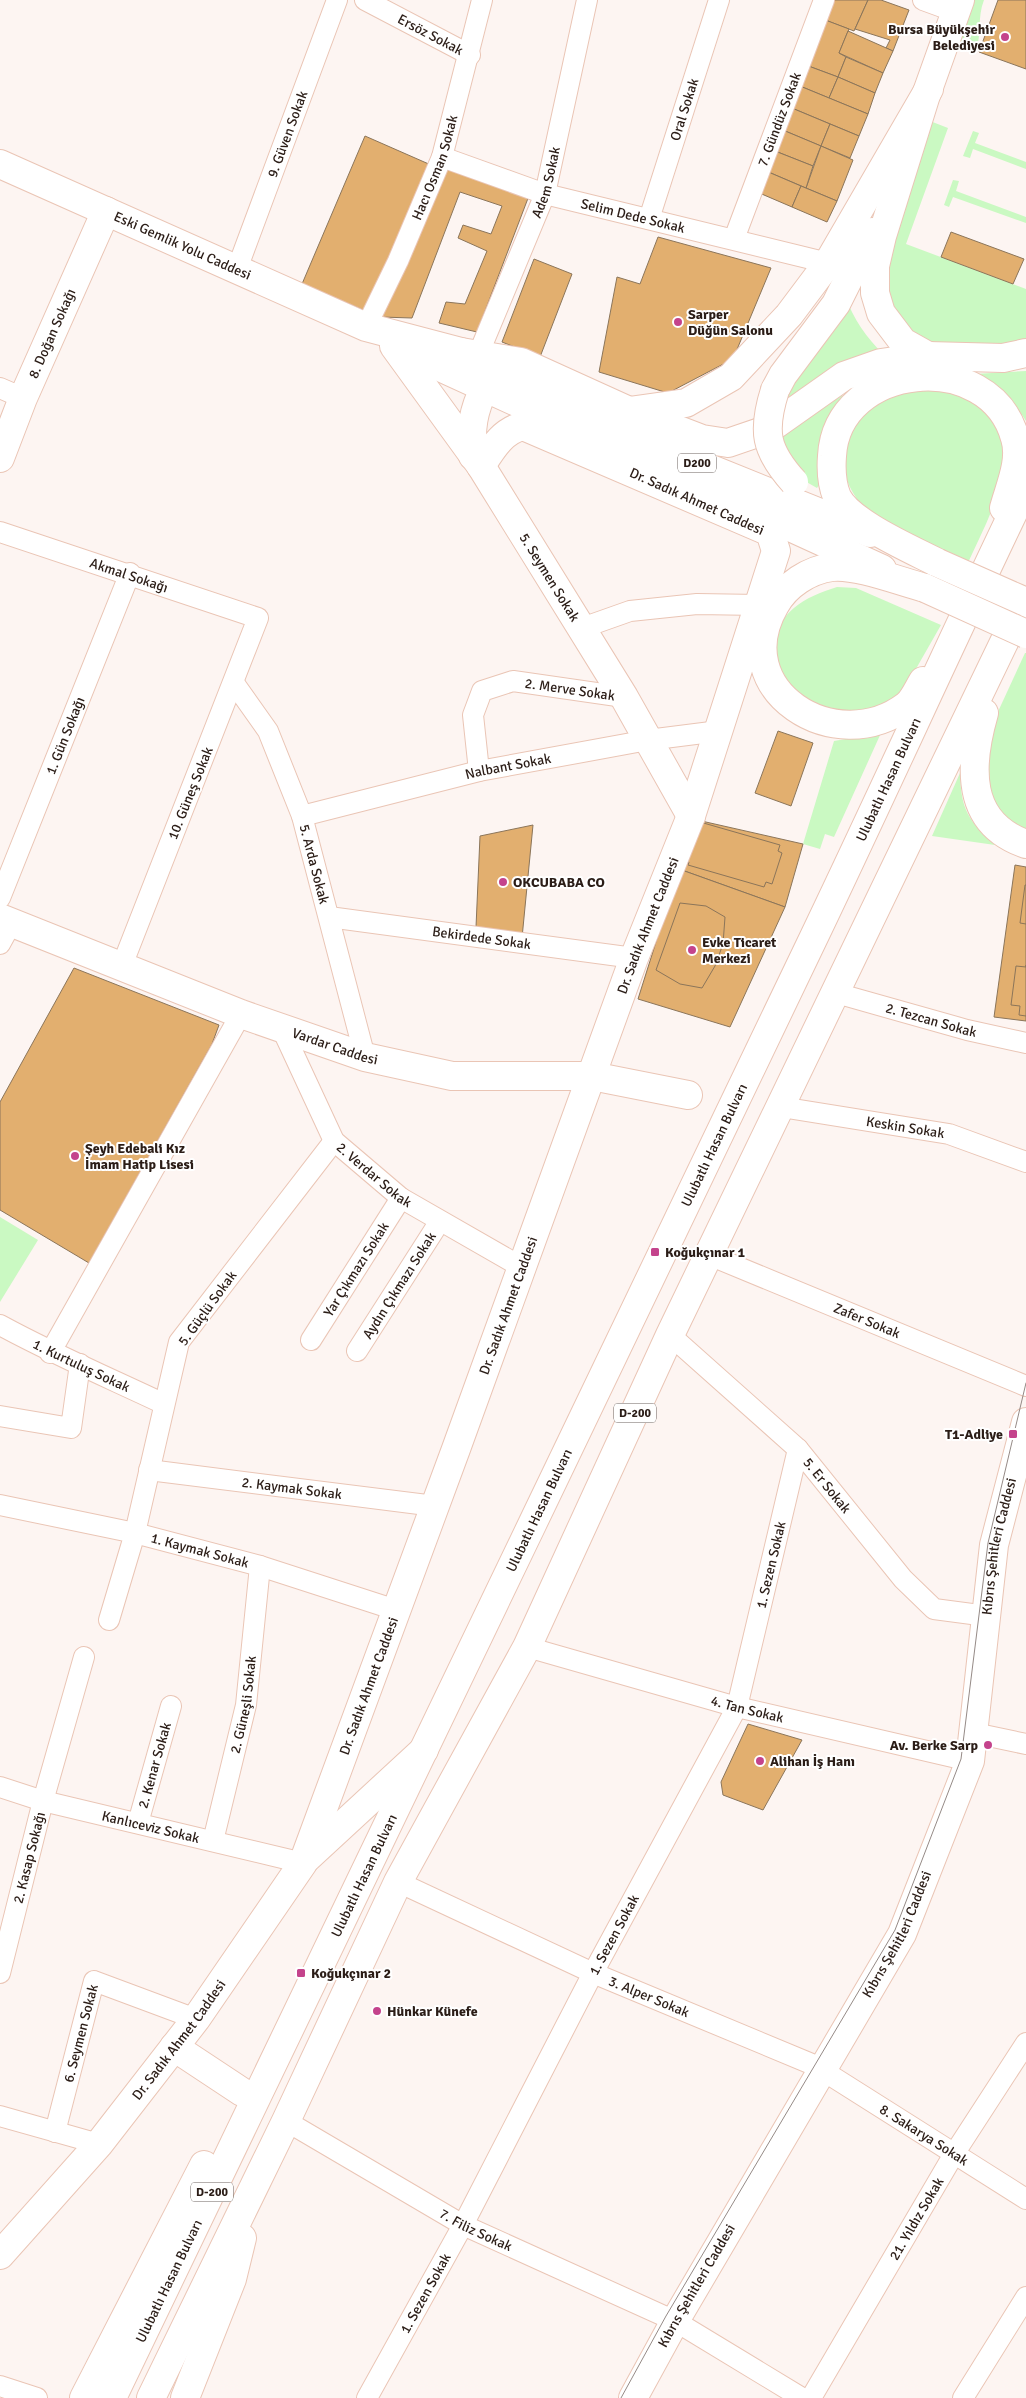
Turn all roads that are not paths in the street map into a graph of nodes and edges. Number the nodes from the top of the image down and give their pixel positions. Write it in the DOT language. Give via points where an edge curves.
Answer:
graph roads {
  1 [pos="337,0"];
  2 [pos="365,0"];
  3 [pos="482,0"];
  4 [pos="587,0"];
  5 [pos="720,0"];
  6 [pos="824,0"];
  7 [pos="922,0"];
  8 [pos="958,6"];
  9 [pos="470,55"];
  10 [pos="928,89"];
  11 [pos="442,157"];
  12 [pos="0,164"];
  13 [pos="902,170"];
  14 [pos="545,194"];
  15 [pos="106,211"];
  16 [pos="649,219"];
  17 [pos="734,238"];
  18 [pos="828,263"];
  19 [pos="237,270"];
  20 [pos="366,327"];
  21 [pos="394,346"];
  22 [pos="1026,352"];
  23 [pos="470,353"];
  24 [pos="928,356"];
  25 [pos="486,387"];
  26 [pos="12,393"];
  27 [pos="629,410"];
  28 [pos="0,458"];
  29 [pos="477,461"];
  30 [pos="1026,486"];
  31 [pos="840,520"];
  32 [pos="0,532"];
  33 [pos="938,563"];
  34 [pos="986,568"];
  35 [pos="130,574"];
  36 [pos="925,588"];
  37 [pos="1026,597"];
  38 [pos="1026,602"];
  39 [pos="759,606"];
  40 [pos="258,618"];
  41 [pos="962,621"];
  42 [pos="582,628"];
  43 [pos="1016,636"];
  44 [pos="234,683"];
  45 [pos="624,697"];
  46 [pos="719,730"];
  47 [pos="648,740"];
  48 [pos="479,771"];
  49 [pos="302,816"];
  50 [pos="691,816"];
  51 [pos="1026,844"];
  52 [pos="0,898"];
  53 [pos="329,917"];
  54 [pos="4,928"];
  55 [pos="634,958"];
  56 [pos="121,968"];
  57 [pos="836,993"];
  58 [pos="241,1014"];
  59 [pos="282,1029"];
  60 [pos="1026,1042"];
  61 [pos="365,1057"];
  62 [pos="592,1076"];
  63 [pos="688,1095"];
  64 [pos="781,1107"];
  65 [pos="334,1141"];
  66 [pos="1026,1162"];
  67 [pos="401,1198"];
  68 [pos="440,1221"];
  69 [pos="709,1255"];
  70 [pos="523,1268"];
  71 [pos="0,1325"];
  72 [pos="670,1335"];
  73 [pos="311,1340"];
  74 [pos="357,1351"];
  75 [pos="50,1352"];
  76 [pos="80,1364"];
  77 [pos="1026,1386"];
  78 [pos="164,1404"];
  79 [pos="0,1416"];
  80 [pos="1026,1422"];
  81 [pos="798,1450"];
  82 [pos="149,1470"];
  83 [pos="0,1505"];
  84 [pos="435,1506"];
  85 [pos="135,1533"];
  86 [pos="260,1566"];
  87 [pos="396,1610"];
  88 [pos="987,1616"];
  89 [pos="109,1620"];
  90 [pos="527,1646"];
  91 [pos="84,1657"];
  92 [pos="171,1706"];
  93 [pos="737,1707"];
  94 [pos="974,1733"];
  95 [pos="1026,1744"];
  96 [pos="424,1750"];
  97 [pos="970,1761"];
  98 [pos="0,1787"];
  99 [pos="43,1801"];
  100 [pos="138,1823"];
  101 [pos="213,1841"];
  102 [pos="303,1863"];
  103 [pos="398,1882"];
  104 [pos="0,1973"];
  105 [pos="593,1973"];
  106 [pos="312,1986"];
  107 [pos="196,2019"];
  108 [pos="1026,2043"];
  109 [pos="174,2047"];
  110 [pos="822,2070"];
  111 [pos="242,2092"];
  112 [pos="0,2116"];
  113 [pos="286,2121"];
  114 [pos="55,2132"];
  115 [pos="98,2144"];
  116 [pos="954,2154"];
  117 [pos="256,2183"];
  118 [pos="1026,2199"];
  119 [pos="464,2225"];
  120 [pos="0,2255"];
  121 [pos="1026,2297"];
  122 [pos="675,2321"];
  123 [pos="0,2386"];
  124 [pos="37,2398"];
  125 [pos="84,2398"];
  126 [pos="112,2398"];
  127 [pos="151,2398"];
  128 [pos="185,2398"];
  129 [pos="368,2398"];
  130 [pos="633,2398"];
  131 [pos="802,2398"];
  132 [pos="811,2398"];
  133 [pos="963,2398"];
  1 -- 19 [label="street, 9. Güven Sokak"];
  2 -- 9 [label="street, Ersöz Sokak"];
  3 -- 9 [label="street, Hacı Osman Sokak"];
  4 -- 14 [label="street, Adem Sokak"];
  5 -- 16 [label="street, Oral Sokak"];
  6 -- 17 [label="street, 7. Gündüz Sokak"];
  7 -- 8 [label="street"];
  8 -- 10 [label="main road"];
  9 -- 11 [label="street, Hacı Osman Sokak"];
  10 -- 13 [label="main road"];
  10 -- 18 [label="main road"];
  11 -- 14 [label="street, Selim Dede Sokak"];
  11 -- 20 [label="street, Hacı Osman Sokak"];
  12 -- 15 [label="main road, Eski Gemlik Yolu Caddesi"];
  13 -- 24 [label="main road" via="875,266 875,293 881,313 903,342"];
  13 -- 31 [label="main road, bridge" via="836,304 783,375 767,415 768,436 777,464"];
  14 -- 16 [label="street, Selim Dede Sokak"];
  14 -- 23 [label="street, Adem Sokak"];
  15 -- 19 [label="main road, Eski Gemlik Yolu Caddesi"];
  15 -- 26 [label="main road, 8. Doğan Sokağı"];
  16 -- 17 [label="street, Selim Dede Sokak"];
  17 -- 18 [label="street, Selim Dede Sokak"];
  18 -- 27 [label="main road" via="789,316 731,377 686,403"];
  19 -- 20 [label="main road, Eski Gemlik Yolu Caddesi"];
  20 -- 21 [label="main road, Eski Gemlik Yolu Caddesi"];
  20 -- 23 [label="main road, Eski Gemlik Yolu Caddesi"];
  21 -- 25 [label="main road"];
  21 -- 29 [label="main road, 5. Seymen Sokak"];
  22 -- 24 [label="main road" via="1002,358"];
  23 -- 27 [label="main road" via="521,362"];
  23 -- 31 [label="main road, D200" via="701,465"];
  24 -- 27 [label="main road" via="881,363 844,376 769,429 728,443 702,439"];
  25 -- 29 [label="main road" via="473,417 471,436"];
  25 -- 36 [label="main road"];
  26 -- 28 [label="main road, 8. Doğan Sokağı"];
  29 -- 39 [label="main road, Dr. Sadık Ahmet Caddesi" via="514,428 523,426 770,532 776,552"];
  29 -- 42 [label="main road, 5. Seymen Sokak"];
  30 -- 34 [label="main road"];
  31 -- 33 [label="main road, D200"];
  32 -- 35 [label="street, Akmal Sokağı"];
  33 -- 34 [label="main road" via="856,519 838,498 831,470 832,444 846,415 866,393 888,383 918,377 946,377 968,383 987,395 1004,414 1016,438 1016,464"];
  33 -- 38 [label="main road, D200, bridge"];
  34 -- 41 [label="main road"];
  35 -- 40 [label="street, Akmal Sokağı"];
  35 -- 52 [label="street, 1. Gün Sokağı"];
  36 -- 41 [label="main road" via="833,566 807,574 782,592 766,621 761,651 770,681 787,703 811,718 846,725 875,722 907,706"];
  36 -- 43 [label="main road, bridge"];
  37 -- 43 [label="main road"];
  39 -- 42 [label="street" via="697,604 630,611"];
  39 -- 46 [label="main road, Dr. Sadık Ahmet Caddesi"];
  40 -- 44 [label="street, 10. Güneş Sokak"];
  41 -- 96 [label="main road, Ulubatlı Hasan Bulvarı / D-200"];
  42 -- 45 [label="main road, 5. Seymen Sokak"];
  43 -- 51 [label="main road" via="975,744 976,789 982,808 994,825 1012,840"];
  43 -- 57 [label="main road, D-200"];
  44 -- 49 [label="street, 5. Arda Sokak" via="268,731"];
  44 -- 56 [label="street, 10. Güneş Sokak"];
  45 -- 47 [label="main road, 5. Seymen Sokak"];
  45 -- 48 [label="street, 2. Merve Sokak" via="513,681 482,691 473,714"];
  46 -- 47 [label="street, Nalbant Sokak"];
  46 -- 50 [label="main road, Dr. Sadık Ahmet Caddesi"];
  47 -- 48 [label="street, Nalbant Sokak"];
  47 -- 50 [label="main road, 5. Seymen Sokak"];
  48 -- 49 [label="street, Nalbant Sokak"];
  49 -- 53 [label="street, 5. Arda Sokak"];
  50 -- 55 [label="main road, Dr. Sadık Ahmet Caddesi"];
  53 -- 55 [label="street, Bekirdede Sokak"];
  53 -- 61 [label="street, 5. Arda Sokak"];
  54 -- 56 [label="main road, Vardar Caddesi"];
  55 -- 62 [label="main road, Dr. Sadık Ahmet Caddesi"];
  56 -- 58 [label="main road, Vardar Caddesi"];
  57 -- 60 [label="street, 2. Tezcan Sokak" via="967,1030"];
  57 -- 64 [label="main road, D-200"];
  58 -- 59 [label="main road, Vardar Caddesi"];
  58 -- 75 [label="street"];
  59 -- 61 [label="main road, Vardar Caddesi"];
  59 -- 65 [label="street, 2. Verdar Sokak"];
  61 -- 62 [label="main road, Vardar Caddesi" via="452,1076"];
  62 -- 63 [label="main road, Vardar Caddesi"];
  62 -- 70 [label="main road, Dr. Sadık Ahmet Caddesi"];
  64 -- 66 [label="street, Keskin Sokak" via="949,1134"];
  64 -- 69 [label="main road, D-200"];
  65 -- 67 [label="street, 2. Verdar Sokak"];
  65 -- 78 [label="street, 5. Güçlü Sokak" via="179,1342"];
  67 -- 68 [label="street, 2. Verdar Sokak"];
  67 -- 73 [label="street, Yar Çıkmazı Sokak"];
  68 -- 70 [label="street, 2. Verdar Sokak"];
  68 -- 74 [label="street, Aydın Çıkmazı Sokak"];
  69 -- 72 [label="main road, D-200"];
  69 -- 77 [label="street, Zafer Sokak"];
  70 -- 84 [label="main road, Dr. Sadık Ahmet Caddesi"];
  71 -- 75 [label="street, 1. Kurtuluş Sokak"];
  72 -- 81 [label="street, 5. Er Sokak"];
  72 -- 90 [label="main road, D-200"];
  75 -- 76 [label="street, 1. Kurtuluş Sokak"];
  76 -- 78 [label="street, 1. Kurtuluş Sokak"];
  76 -- 79 [label="street" via="70,1428"];
  78 -- 82 [label="street, 5. Güçlü Sokak"];
  80 -- 88 [label="main road, Kıbrıs Şehitleri Caddesi" via="994,1546"];
  81 -- 88 [label="street, 5. Er Sokak" via="903,1579 934,1609"];
  81 -- 93 [label="street, 1. Sezen Sokak"];
  82 -- 84 [label="street, 2. Kaymak Sokak"];
  82 -- 85 [label="street, 5. Güçlü Sokak"];
  83 -- 85 [label="street, 1. Kaymak Sokak"];
  84 -- 87 [label="main road, Dr. Sadık Ahmet Caddesi"];
  85 -- 86 [label="street, 1. Kaymak Sokak"];
  85 -- 89 [label="street, 5. Güçlü Sokak"];
  86 -- 87 [label="street, 1. Kaymak Sokak"];
  86 -- 101 [label="street, 2. Güneşli Sokak" via="246,1705"];
  87 -- 102 [label="main road, Dr. Sadık Ahmet Caddesi"];
  88 -- 94 [label="main road, Kıbrıs Şehitleri Caddesi"];
  90 -- 93 [label="street, 4. Tan Sokak"];
  90 -- 103 [label="main road, D-200"];
  91 -- 99 [label="street, 2. Kasap Sokağı"];
  92 -- 100 [label="street, 2. Kenar Sokak"];
  93 -- 97 [label="street, 4. Tan Sokak"];
  93 -- 105 [label="street, 1. Sezen Sokak"];
  94 -- 95 [label="street"];
  94 -- 97 [label="main road, Kıbrıs Şehitleri Caddesi"];
  96 -- 102 [label="main road"];
  96 -- 106 [label="main road, Ulubatlı Hasan Bulvarı / D-200"];
  97 -- 110 [label="main road, Kıbrıs Şehitleri Caddesi" via="902,1934"];
  98 -- 99 [label="street, Kanlıceviz Sokak"];
  99 -- 100 [label="street, Kanlıceviz Sokak"];
  99 -- 104 [label="street, 2. Kasap Sokağı"];
  100 -- 101 [label="street, Kanlıceviz Sokak"];
  101 -- 102 [label="street, Kanlıceviz Sokak"];
  102 -- 107 [label="main road, Dr. Sadık Ahmet Caddesi"];
  103 -- 105 [label="street, 3. Alper Sokak"];
  103 -- 113 [label="main road, D-200"];
  105 -- 110 [label="street, 3. Alper Sokak"];
  105 -- 119 [label="street, 1. Sezen Sokak"];
  106 -- 111 [label="main road"];
  106 -- 126 [label="main road, Ulubatlı Hasan Bulvarı / D-200"];
  107 -- 109 [label="main road, Dr. Sadık Ahmet Caddesi"];
  107 -- 114 [label="street, 6. Seymen Sokak" via="94,1981"];
  108 -- 116 [label="street, 21. Yıldız Sokak"];
  109 -- 111 [label="main road"];
  109 -- 115 [label="main road, Dr. Sadık Ahmet Caddesi"];
  110 -- 116 [label="street, 8. Sakarya Sokak"];
  110 -- 122 [label="main road, Kıbrıs Şehitleri Caddesi"];
  111 -- 125 [label="main road"];
  112 -- 114 [label="street"];
  113 -- 117 [label="main road, D-200"];
  113 -- 119 [label="street, 7. Filiz Sokak"];
  114 -- 115 [label="street"];
  115 -- 120 [label="main road, Dr. Sadık Ahmet Caddesi"];
  116 -- 118 [label="street, 8. Sakarya Sokak"];
  116 -- 132 [label="street, 21. Yıldız Sokak"];
  117 -- 127 [label="main road, D-200"];
  117 -- 128 [label="main road" via="232,2279"];
  119 -- 122 [label="street, 7. Filiz Sokak"];
  119 -- 129 [label="street, 1. Sezen Sokak"];
  121 -- 133 [label="street"];
  122 -- 130 [label="main road, Kıbrıs Şehitleri Caddesi"];
  122 -- 131 [label="street, 7. Filiz Sokak"];
  123 -- 124 [label="street"];
}
